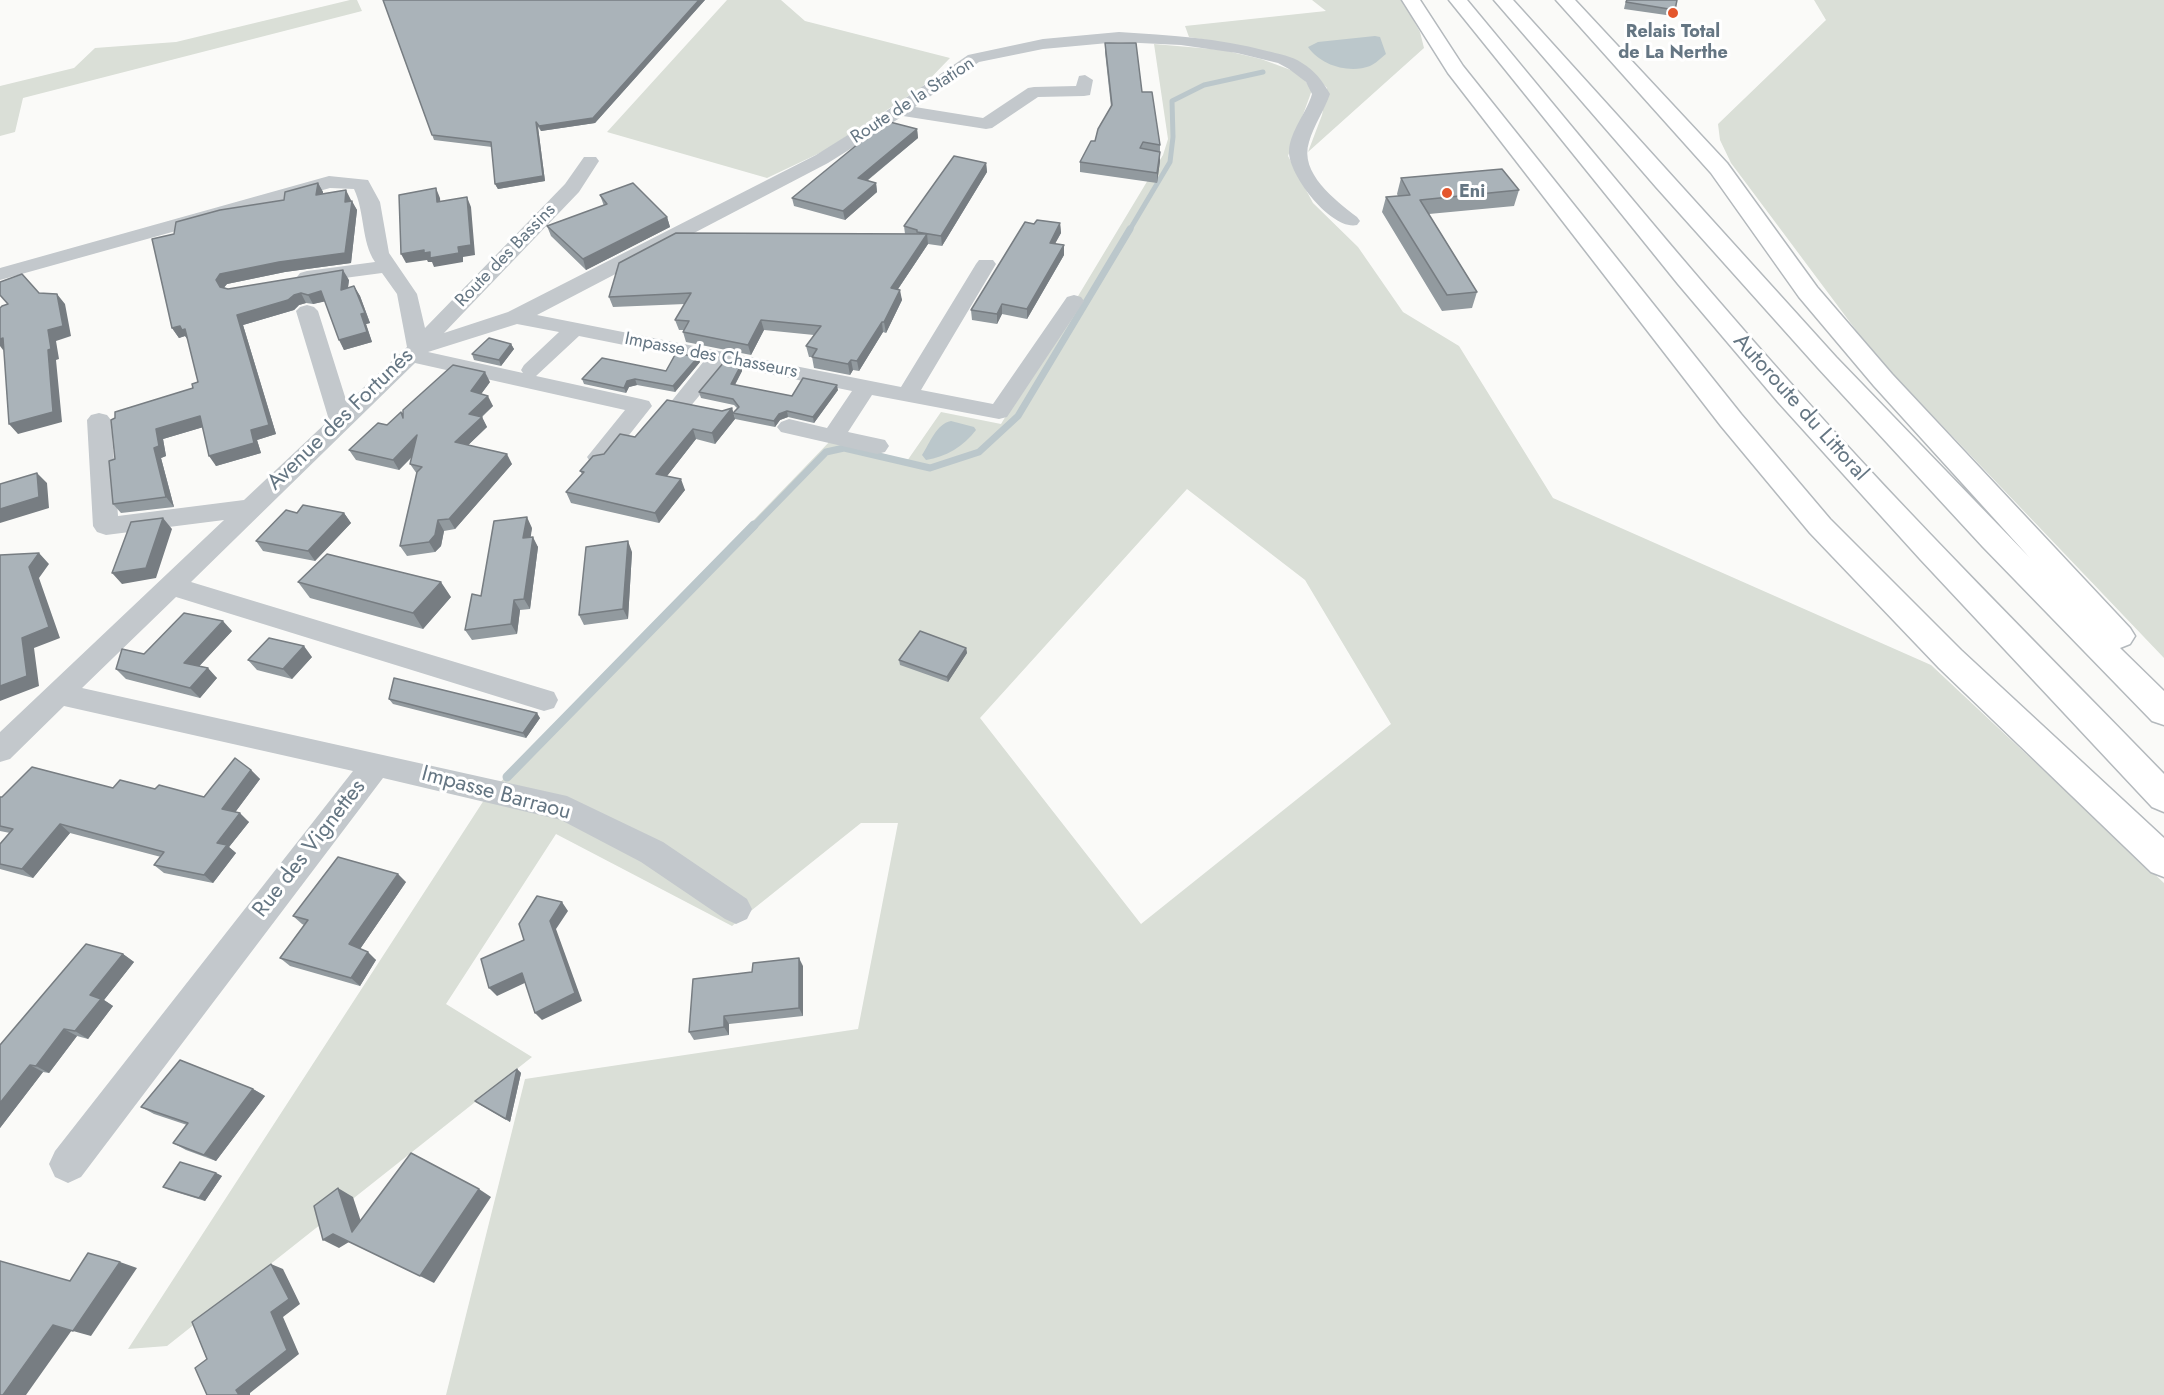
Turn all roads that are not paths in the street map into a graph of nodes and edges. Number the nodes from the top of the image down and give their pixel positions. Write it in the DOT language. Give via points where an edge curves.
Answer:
graph roads {
  1 [pos="1411,0"];
  2 [pos="1458,0"];
  3 [pos="1503,0"];
  4 [pos="1565,0"];
  5 [pos="1085,80"];
  6 [pos="900,110"];
  7 [pos="590,161"];
  8 [pos="1350,222"];
  9 [pos="986,264"];
  10 [pos="388,266"];
  11 [pos="0,274"];
  12 [pos="285,280"];
  13 [pos="1074,301"];
  14 [pos="307,312"];
  15 [pos="516,317"];
  16 [pos="574,329"];
  17 [pos="414,351"];
  18 [pos="720,357"];
  19 [pos="497,363"];
  20 [pos="532,370"];
  21 [pos="574,380"];
  22 [pos="866,387"];
  23 [pos="638,394"];
  24 [pos="907,395"];
  25 [pos="99,420"];
  26 [pos="341,422"];
  27 [pos="789,427"];
  28 [pos="832,436"];
  29 [pos="877,446"];
  30 [pos="599,457"];
  31 [pos="251,508"];
  32 [pos="171,586"];
  33 [pos="2164,684"];
  34 [pos="58,694"];
  35 [pos="544,700"];
  36 [pos="2164,712"];
  37 [pos="0,750"];
  38 [pos="376,764"];
  39 [pos="2164,797"];
  40 [pos="2164,861"];
  41 [pos="736,909"];
  42 [pos="68,1164"];
  1 -- 40 [label="highway" via="1455,69 1786,487 1898,608"];
  2 -- 39 [label="highway, Autoroute du Littoral" via="1787,396"];
  3 -- 36 [label="highway" via="1847,384"];
  4 -- 33 [label="highway" via="1719,168 1808,292 1883,380"];
  5 -- 6 [label="street" via="1084,91 1034,92 986,124"];
  6 -- 8 [label="street, Route de la Station" via="974,58 1043,44 1140,37 1265,55 1295,65 1319,88 1318,107 1298,151 1308,180"];
  6 -- 15 [label="street, Route de la Station" via="822,159"];
  7 -- 17 [label="street, Route des Bassins" via="572,188"];
  9 -- 24 [label="street"];
  10 -- 11 [label="street, Avenue des Fortunés" via="379,253 370,202 361,184 329,182"];
  10 -- 12 [label="street"];
  10 -- 17 [label="street, Avenue des Fortunés" via="407,294"];
  13 -- 24 [label="street, Impasse des Chasseurs" via="999,412"];
  14 -- 26 [label="street"];
  15 -- 16 [label="street, Impasse des Chasseurs"];
  15 -- 17 [label="street, Route de la Station"];
  16 -- 18 [label="street, Impasse des Chasseurs"];
  16 -- 20 [label="street"];
  17 -- 26 [label="street, Avenue des Fortunés"];
  17 -- 30 [label="street" via="641,406"];
  18 -- 22 [label="street, Impasse des Chasseurs"];
  18 -- 23 [label="street" via="693,405"];
  19 -- 20 [label="street"];
  20 -- 21 [label="street"];
  22 -- 24 [label="street, Impasse des Chasseurs"];
  22 -- 28 [label="street"];
  25 -- 31 [label="street" via="106,526"];
  26 -- 31 [label="street, Avenue des Fortunés"];
  27 -- 28 [label="street"];
  28 -- 29 [label="street"];
  31 -- 32 [label="street, Avenue des Fortunés"];
  32 -- 34 [label="street, Avenue des Fortunés"];
  32 -- 35 [label="street"];
  34 -- 37 [label="street, Avenue des Fortunés"];
  34 -- 38 [label="street, Rue des Vignettes"];
  38 -- 41 [label="street, Impasse Barraou" via="567,809 652,852"];
  38 -- 42 [label="street, Rue des Vignettes"];
}
